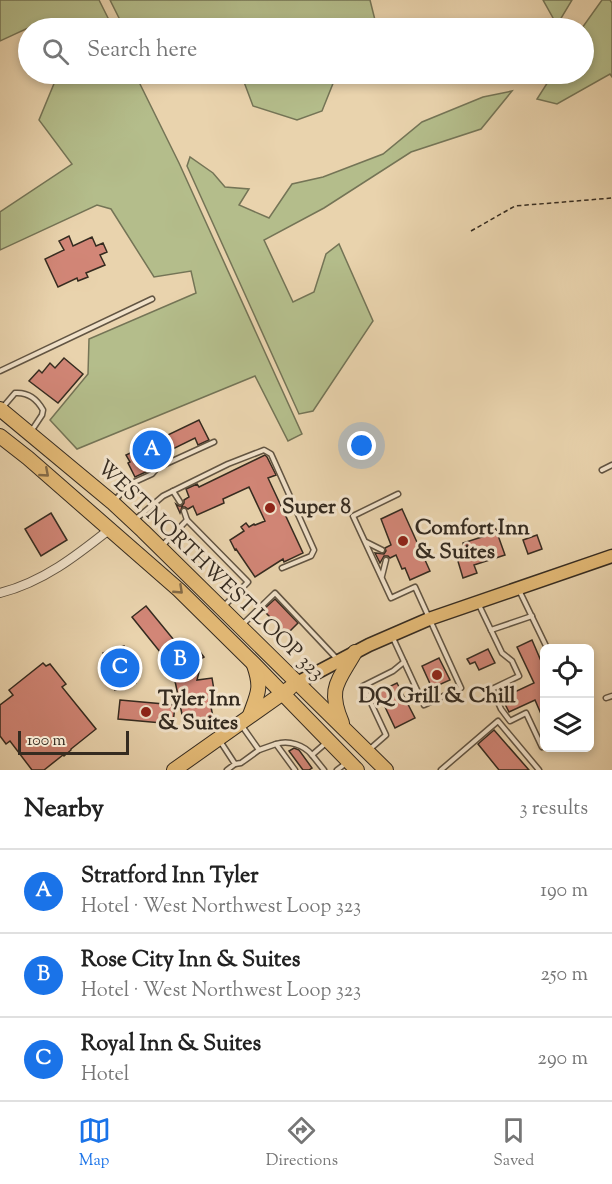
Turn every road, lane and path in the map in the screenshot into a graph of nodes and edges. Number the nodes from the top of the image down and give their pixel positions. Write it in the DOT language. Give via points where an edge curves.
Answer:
graph roads {
  1 [pos="612,198"];
  2 [pos="471,231"];
  3 [pos="152,299"];
  4 [pos="0,371"];
  5 [pos="0,409"];
  6 [pos="29,433"];
  7 [pos="0,436"];
  8 [pos="213,442"];
  9 [pos="612,465"];
  10 [pos="602,470"];
  11 [pos="173,491"];
  12 [pos="398,494"];
  13 [pos="112,502"];
  14 [pos="180,502"];
  15 [pos="184,511"];
  16 [pos="187,520"];
  17 [pos="133,522"];
  18 [pos="110,529"];
  19 [pos="364,541"];
  20 [pos="160,548"];
  21 [pos="382,550"];
  22 [pos="612,556"];
  23 [pos="386,560"];
  24 [pos="282,568"];
  25 [pos="381,577"];
  26 [pos="518,588"];
  27 [pos="0,593"];
  28 [pos="478,601"];
  29 [pos="222,608"];
  30 [pos="532,616"];
  31 [pos="429,619"];
  32 [pos="241,626"];
  33 [pos="490,630"];
  34 [pos="392,634"];
  35 [pos="545,644"];
  36 [pos="355,652"];
  37 [pos="339,661"];
  38 [pos="404,662"];
  39 [pos="253,663"];
  40 [pos="297,683"];
  41 [pos="282,693"];
  42 [pos="612,696"];
  43 [pos="606,698"];
  44 [pos="244,719"];
  45 [pos="344,728"];
  46 [pos="218,738"];
  47 [pos="328,741"];
  48 [pos="540,743"];
  49 [pos="276,744"];
  50 [pos="259,750"];
  51 [pos="368,752"];
  52 [pos="312,755"];
  53 [pos="235,764"];
  54 [pos="347,767"];
  55 [pos="174,770"];
  56 [pos="227,770"];
  57 [pos="295,770"];
  58 [pos="324,770"];
  59 [pos="386,770"];
  60 [pos="441,770"];
  61 [pos="539,770"];
  1 -- 2 [label="path" via="515,206"];
  3 -- 4 [label="lane"];
  5 -- 6 [label="highway, WEST NORTHWEST LOOP 323"];
  5 -- 6 [label="lane" via="15,393 28,394 43,410"];
  6 -- 13 [label="highway, WEST NORTHWEST LOOP 323"];
  7 -- 18 [label="highway, WEST NORTHWEST LOOP 323, one-way"];
  8 -- 13 [label="lane" via="129,484"];
  9 -- 10 [label="lane"];
  11 -- 14 [label="lane"];
  11 -- 17 [label="lane"];
  11 -- 24 [label="lane" via="264,450 271,454 314,550 311,556"];
  12 -- 19 [label="lane" via="353,516"];
  13 -- 17 [label="highway, WEST NORTHWEST LOOP 323"];
  15 -- 16 [label="lane"];
  16 -- 20 [label="lane"];
  16 -- 29 [label="lane" via="248,582"];
  17 -- 20 [label="highway, WEST NORTHWEST LOOP 323"];
  18 -- 27 [label="street" via="57,569"];
  18 -- 39 [label="highway, WEST NORTHWEST LOOP 323, one-way"];
  19 -- 21 [label="lane"];
  19 -- 25 [label="lane"];
  20 -- 29 [label="highway, WEST NORTHWEST LOOP 323"];
  22 -- 26 [label="main road"];
  23 -- 25 [label="lane"];
  25 -- 31 [label="lane" via="391,598 415,587"];
  26 -- 28 [label="main road"];
  26 -- 30 [label="lane"];
  28 -- 31 [label="main road"];
  28 -- 33 [label="lane"];
  29 -- 32 [label="highway, WEST NORTHWEST LOOP 323"];
  30 -- 33 [label="lane"];
  30 -- 35 [label="lane"];
  31 -- 34 [label="main road"];
  31 -- 38 [label="lane" via="461,688 424,705"];
  32 -- 37 [label="lane" via="274,593"];
  32 -- 40 [label="highway, WEST NORTHWEST LOOP 323"];
  33 -- 48 [label="lane" via="519,676 492,689 510,721 526,714"];
  34 -- 36 [label="main road"];
  34 -- 38 [label="lane"];
  36 -- 37 [label="main road"];
  36 -- 45 [label="highway" via="334,695"];
  37 -- 40 [label="main road"];
  38 -- 51 [label="lane" via="363,686 386,735"];
  39 -- 41 [label="highway, WEST NORTHWEST LOOP 323"];
  39 -- 44 [label="highway" via="259,690"];
  40 -- 41 [label="highway"];
  40 -- 45 [label="highway, WEST NORTHWEST LOOP 323"];
  41 -- 44 [label="highway"];
  41 -- 47 [label="highway, WEST NORTHWEST LOOP 323"];
  42 -- 43 [label="lane"];
  44 -- 46 [label="highway"];
  44 -- 50 [label="lane"];
  45 -- 51 [label="highway, WEST NORTHWEST LOOP 323"];
  46 -- 53 [label="lane"];
  46 -- 55 [label="highway"];
  47 -- 52 [label="lane"];
  47 -- 54 [label="highway, WEST NORTHWEST LOOP 323"];
  49 -- 50 [label="lane"];
  49 -- 52 [label="lane" via="285,741 307,748"];
  49 -- 57 [label="lane"];
  50 -- 53 [label="lane"];
  51 -- 59 [label="highway, WEST NORTHWEST LOOP 323"];
  52 -- 58 [label="lane"];
  53 -- 56 [label="lane"];
  60 -- 61 [label="lane" via="498,721"];
}
